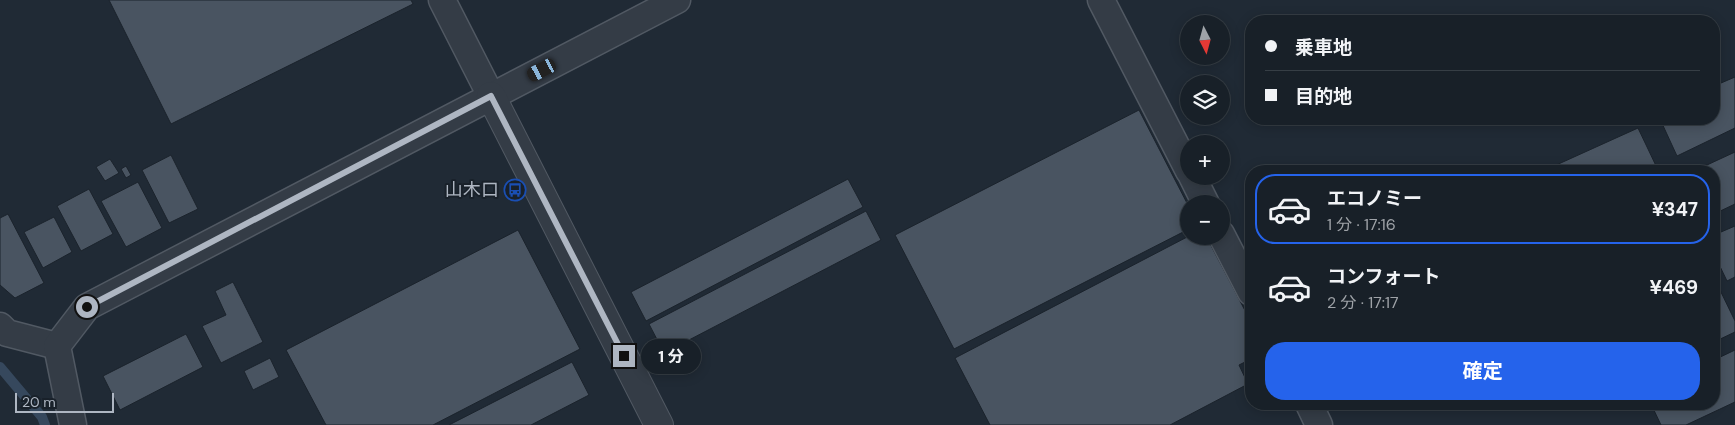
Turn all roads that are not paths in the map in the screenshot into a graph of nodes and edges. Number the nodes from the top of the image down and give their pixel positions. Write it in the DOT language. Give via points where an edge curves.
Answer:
graph roads {
  1 [pos="442,0"];
  2 [pos="677,0"];
  3 [pos="1101,0"];
  4 [pos="491,96"];
  5 [pos="1180,154"];
  6 [pos="1227,245"];
  7 [pos="1245,280"];
  8 [pos="2,334"];
  9 [pos="57,346"];
  10 [pos="1311,410"];
  11 [pos="73,425"];
  12 [pos="659,425"];
  13 [pos="1320,425"];
  1 -- 4 [label="street"];
  2 -- 4 [label="street"];
  3 -- 5 [label="street"];
  4 -- 9 [label="street" via="87,307"];
  4 -- 12 [label="street"];
  6 -- 7 [label="street"];
  8 -- 9 [label="street"];
  9 -- 11 [label="street"];
  10 -- 13 [label="street"];
}
